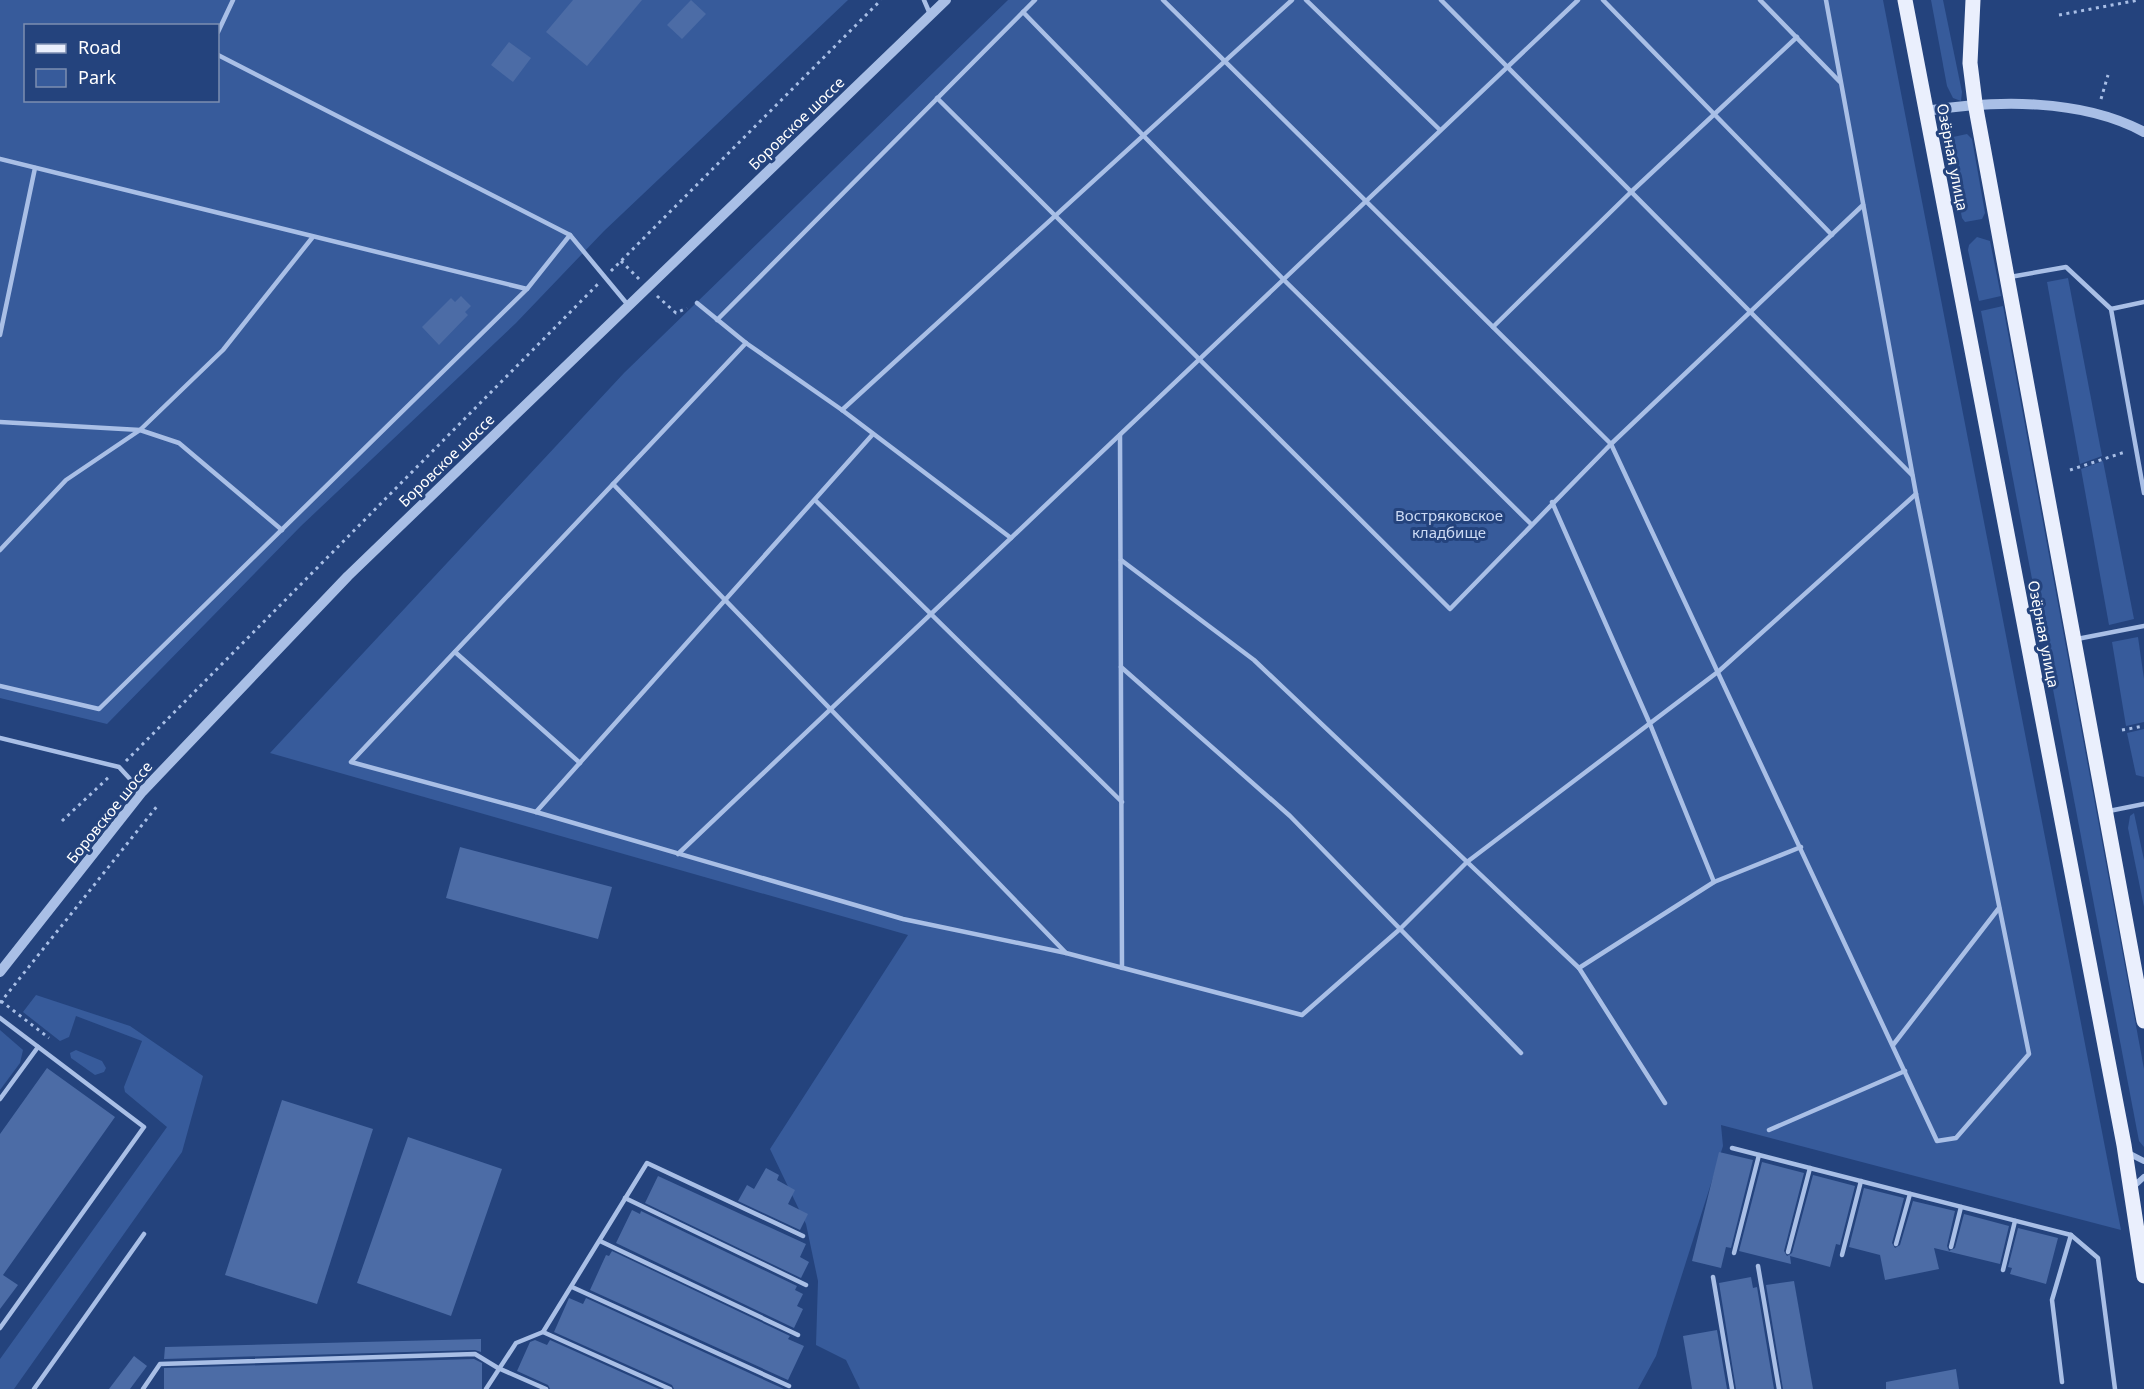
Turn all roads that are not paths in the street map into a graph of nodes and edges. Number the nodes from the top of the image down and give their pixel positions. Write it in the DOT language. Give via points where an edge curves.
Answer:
graph roads {
  1 [pos="233,0"];
  2 [pos="924,0"];
  3 [pos="946,0"];
  4 [pos="1035,0"];
  5 [pos="1163,0"];
  6 [pos="1292,0"];
  7 [pos="1306,0"];
  8 [pos="1441,0"];
  9 [pos="1578,0"];
  10 [pos="1603,0"];
  11 [pos="1760,0"];
  12 [pos="1826,0"];
  13 [pos="1905,0"];
  14 [pos="1973,0"];
  15 [pos="1023,12"];
  16 [pos="930,15"];
  17 [pos="219,30"];
  18 [pos="1797,37"];
  19 [pos="219,56"];
  20 [pos="1225,61"];
  21 [pos="1507,67"];
  22 [pos="1841,83"];
  23 [pos="937,98"];
  24 [pos="1975,103"];
  25 [pos="1926,111"];
  26 [pos="1714,114"];
  27 [pos="1440,130"];
  28 [pos="2144,132"];
  29 [pos="1143,135"];
  30 [pos="0,159"];
  31 [pos="35,168"];
  32 [pos="1631,192"];
  33 [pos="1366,201"];
  34 [pos="1863,205"];
  35 [pos="1055,216"];
  36 [pos="1832,235"];
  37 [pos="570,236"];
  38 [pos="312,238"];
  39 [pos="2007,277"];
  40 [pos="1284,280"];
  41 [pos="526,289"];
  42 [pos="2144,302"];
  43 [pos="697,303"];
  44 [pos="628,305"];
  45 [pos="2111,309"];
  46 [pos="1750,312"];
  47 [pos="717,320"];
  48 [pos="1493,327"];
  49 [pos="0,334"];
  50 [pos="746,343"];
  51 [pos="1199,359"];
  52 [pos="842,410"];
  53 [pos="0,422"];
  54 [pos="140,430"];
  55 [pos="873,434"];
  56 [pos="1120,435"];
  57 [pos="1611,444"];
  58 [pos="1912,475"];
  59 [pos="613,484"];
  60 [pos="2144,493"];
  61 [pos="1916,494"];
  62 [pos="815,500"];
  63 [pos="1552,502"];
  64 [pos="1531,524"];
  65 [pos="282,530"];
  66 [pos="1011,538"];
  67 [pos="0,550"];
  68 [pos="1121,560"];
  69 [pos="725,600"];
  70 [pos="931,614"];
  71 [pos="2144,626"];
  72 [pos="2074,640"];
  73 [pos="455,652"];
  74 [pos="1121,667"];
  75 [pos="1719,671"];
  76 [pos="0,686"];
  77 [pos="831,709"];
  78 [pos="1650,724"];
  79 [pos="0,738"];
  80 [pos="580,763"];
  81 [pos="142,792"];
  82 [pos="1122,802"];
  83 [pos="2144,804"];
  84 [pos="2106,811"];
  85 [pos="536,812"];
  86 [pos="1801,847"];
  87 [pos="678,855"];
  88 [pos="1467,861"];
  89 [pos="1714,882"];
  90 [pos="2000,907"];
  91 [pos="1400,928"];
  92 [pos="1066,954"];
  93 [pos="1122,968"];
  94 [pos="1579,968"];
  95 [pos="0,972"];
  96 [pos="0,1018"];
  97 [pos="2144,1021"];
  98 [pos="1893,1046"];
  99 [pos="38,1047"];
  100 [pos="1521,1053"];
  101 [pos="1905,1071"];
  102 [pos="0,1099"];
  103 [pos="1665,1103"];
  104 [pos="1769,1130"];
  105 [pos="2124,1145"];
  106 [pos="1732,1148"];
  107 [pos="1759,1155"];
  108 [pos="2144,1161"];
  109 [pos="1810,1168"];
  110 [pos="2144,1177"];
  111 [pos="1861,1181"];
  112 [pos="1910,1194"];
  113 [pos="2132,1197"];
  114 [pos="626,1198"];
  115 [pos="1961,1207"];
  116 [pos="2015,1221"];
  117 [pos="144,1234"];
  118 [pos="2071,1235"];
  119 [pos="803,1236"];
  120 [pos="600,1241"];
  121 [pos="1896,1244"];
  122 [pos="1951,1247"];
  123 [pos="1788,1252"];
  124 [pos="1734,1253"];
  125 [pos="1842,1255"];
  126 [pos="1758,1266"];
  127 [pos="2003,1270"];
  128 [pos="2144,1276"];
  129 [pos="1713,1277"];
  130 [pos="806,1285"];
  131 [pos="572,1287"];
  132 [pos="0,1328"];
  133 [pos="543,1332"];
  134 [pos="798,1335"];
  135 [pos="498,1368"];
  136 [pos="2062,1382"];
  137 [pos="789,1386"];
  138 [pos="34,1389"];
  139 [pos="144,1389"];
  140 [pos="486,1389"];
  141 [pos="546,1389"];
  142 [pos="670,1389"];
  143 [pos="1732,1389"];
  144 [pos="1779,1389"];
  145 [pos="2115,1389"];
  1 -- 17 [label="lane"];
  2 -- 16 [label="lane"];
  3 -- 16 [label="street, Боровское шоссе"];
  4 -- 15 [label="lane"];
  5 -- 20 [label="lane"];
  6 -- 20 [label="lane"];
  7 -- 27 [label="lane"];
  8 -- 21 [label="lane"];
  9 -- 21 [label="lane"];
  10 -- 26 [label="lane"];
  11 -- 18 [label="lane"];
  12 -- 22 [label="lane"];
  13 -- 25 [label="main road, Озёрная улица"];
  14 -- 24 [label="main road, Озёрная улица" via="1970,63"];
  15 -- 23 [label="lane"];
  15 -- 29 [label="lane"];
  16 -- 44 [label="street, Боровское шоссе"];
  18 -- 22 [label="lane"];
  18 -- 26 [label="lane"];
  19 -- 37 [label="lane"];
  20 -- 29 [label="lane"];
  20 -- 33 [label="lane"];
  21 -- 27 [label="lane"];
  21 -- 32 [label="lane"];
  22 -- 34 [label="lane"];
  23 -- 35 [label="lane"];
  23 -- 47 [label="lane"];
  24 -- 25 [label="street"];
  24 -- 28 [label="street" via="2075,108"];
  24 -- 39 [label="main road, Озёрная улица"];
  25 -- 105 [label="main road, Озёрная улица"];
  26 -- 32 [label="lane"];
  26 -- 36 [label="lane"];
  27 -- 33 [label="lane"];
  29 -- 35 [label="lane"];
  29 -- 40 [label="lane"];
  30 -- 31 [label="lane"];
  31 -- 38 [label="lane"];
  31 -- 49 [label="lane"];
  32 -- 46 [label="lane"];
  32 -- 48 [label="lane"];
  33 -- 40 [label="lane"];
  33 -- 48 [label="lane"];
  34 -- 36 [label="lane"];
  34 -- 58 [label="lane"];
  35 -- 51 [label="lane"];
  35 -- 52 [label="lane"];
  36 -- 46 [label="lane"];
  37 -- 41 [label="lane"];
  37 -- 44 [label="lane"];
  38 -- 41 [label="lane"];
  38 -- 54 [label="lane" via="223,350"];
  39 -- 45 [label="lane" via="2066,267"];
  39 -- 72 [label="main road, Озёрная улица"];
  40 -- 51 [label="lane"];
  40 -- 64 [label="lane"];
  41 -- 65 [label="lane"];
  42 -- 45 [label="lane"];
  43 -- 47 [label="lane"];
  44 -- 81 [label="street, Боровское шоссе" via="348,576"];
  45 -- 60 [label="lane"];
  46 -- 57 [label="lane"];
  46 -- 58 [label="lane"];
  47 -- 50 [label="lane"];
  48 -- 57 [label="lane"];
  50 -- 52 [label="lane"];
  50 -- 59 [label="lane"];
  51 -- 56 [label="lane"];
  51 -- 64 [label="lane" via="1450,609 1500,561"];
  52 -- 55 [label="lane"];
  53 -- 54 [label="lane"];
  54 -- 65 [label="lane" via="179,443"];
  54 -- 67 [label="lane" via="66,480"];
  55 -- 62 [label="lane"];
  55 -- 66 [label="lane"];
  56 -- 66 [label="lane"];
  56 -- 68 [label="lane"];
  57 -- 63 [label="lane"];
  57 -- 75 [label="lane"];
  58 -- 61 [label="lane"];
  59 -- 69 [label="lane"];
  59 -- 73 [label="lane"];
  61 -- 75 [label="lane"];
  61 -- 90 [label="lane"];
  62 -- 69 [label="lane"];
  62 -- 70 [label="lane"];
  63 -- 64 [label="lane"];
  63 -- 78 [label="lane"];
  65 -- 76 [label="lane" via="99,709"];
  66 -- 70 [label="lane"];
  68 -- 74 [label="lane"];
  68 -- 88 [label="lane" via="1254,660"];
  69 -- 77 [label="lane"];
  69 -- 80 [label="lane"];
  70 -- 77 [label="lane"];
  70 -- 82 [label="lane"];
  71 -- 72 [label="lane"];
  72 -- 84 [label="main road, Озёрная улица"];
  73 -- 80 [label="lane"];
  73 -- 85 [label="lane" via="351,762"];
  74 -- 82 [label="lane"];
  74 -- 91 [label="lane" via="1290,816"];
  75 -- 78 [label="lane"];
  75 -- 86 [label="lane"];
  77 -- 87 [label="lane"];
  77 -- 92 [label="lane"];
  78 -- 88 [label="lane"];
  78 -- 89 [label="lane"];
  79 -- 81 [label="lane" via="119,767"];
  80 -- 85 [label="lane"];
  81 -- 95 [label="street, Боровское шоссе"];
  82 -- 93 [label="lane"];
  83 -- 84 [label="lane"];
  84 -- 97 [label="main road, Озёрная улица"];
  85 -- 87 [label="lane"];
  86 -- 89 [label="lane"];
  86 -- 98 [label="lane"];
  87 -- 92 [label="lane" via="903,919"];
  88 -- 91 [label="lane"];
  88 -- 94 [label="lane"];
  89 -- 94 [label="lane"];
  90 -- 98 [label="lane"];
  90 -- 101 [label="lane" via="2030,1054 1956,1138 1937,1141"];
  91 -- 93 [label="lane" via="1302,1014"];
  91 -- 100 [label="lane"];
  92 -- 93 [label="lane"];
  94 -- 103 [label="lane"];
  96 -- 99 [label="lane"];
  98 -- 101 [label="lane"];
  99 -- 102 [label="lane"];
  99 -- 132 [label="lane" via="144,1127"];
  101 -- 104 [label="lane"];
  105 -- 108 [label="street" via="2132,1157"];
  105 -- 113 [label="main road, Озёрная улица"];
  106 -- 107 [label="lane"];
  107 -- 109 [label="lane"];
  107 -- 124 [label="lane"];
  109 -- 111 [label="lane"];
  109 -- 123 [label="lane"];
  110 -- 113 [label="street" via="2135,1184"];
  111 -- 112 [label="lane"];
  111 -- 125 [label="lane"];
  112 -- 115 [label="lane"];
  112 -- 121 [label="lane"];
  113 -- 128 [label="main road, Озёрная улица"];
  114 -- 119 [label="lane" via="647,1163"];
  114 -- 120 [label="lane"];
  114 -- 130 [label="lane"];
  115 -- 116 [label="lane"];
  115 -- 122 [label="lane"];
  116 -- 118 [label="lane"];
  116 -- 127 [label="lane"];
  117 -- 138 [label="lane"];
  118 -- 136 [label="lane" via="2052,1300"];
  118 -- 145 [label="lane" via="2098,1258"];
  120 -- 131 [label="lane"];
  120 -- 134 [label="lane"];
  126 -- 144 [label="lane"];
  129 -- 143 [label="lane"];
  131 -- 133 [label="lane"];
  131 -- 137 [label="lane"];
  133 -- 135 [label="lane" via="516,1342"];
  133 -- 142 [label="lane"];
  135 -- 139 [label="lane" via="475,1354 160,1364"];
  135 -- 140 [label="lane"];
  135 -- 141 [label="lane"];
}
